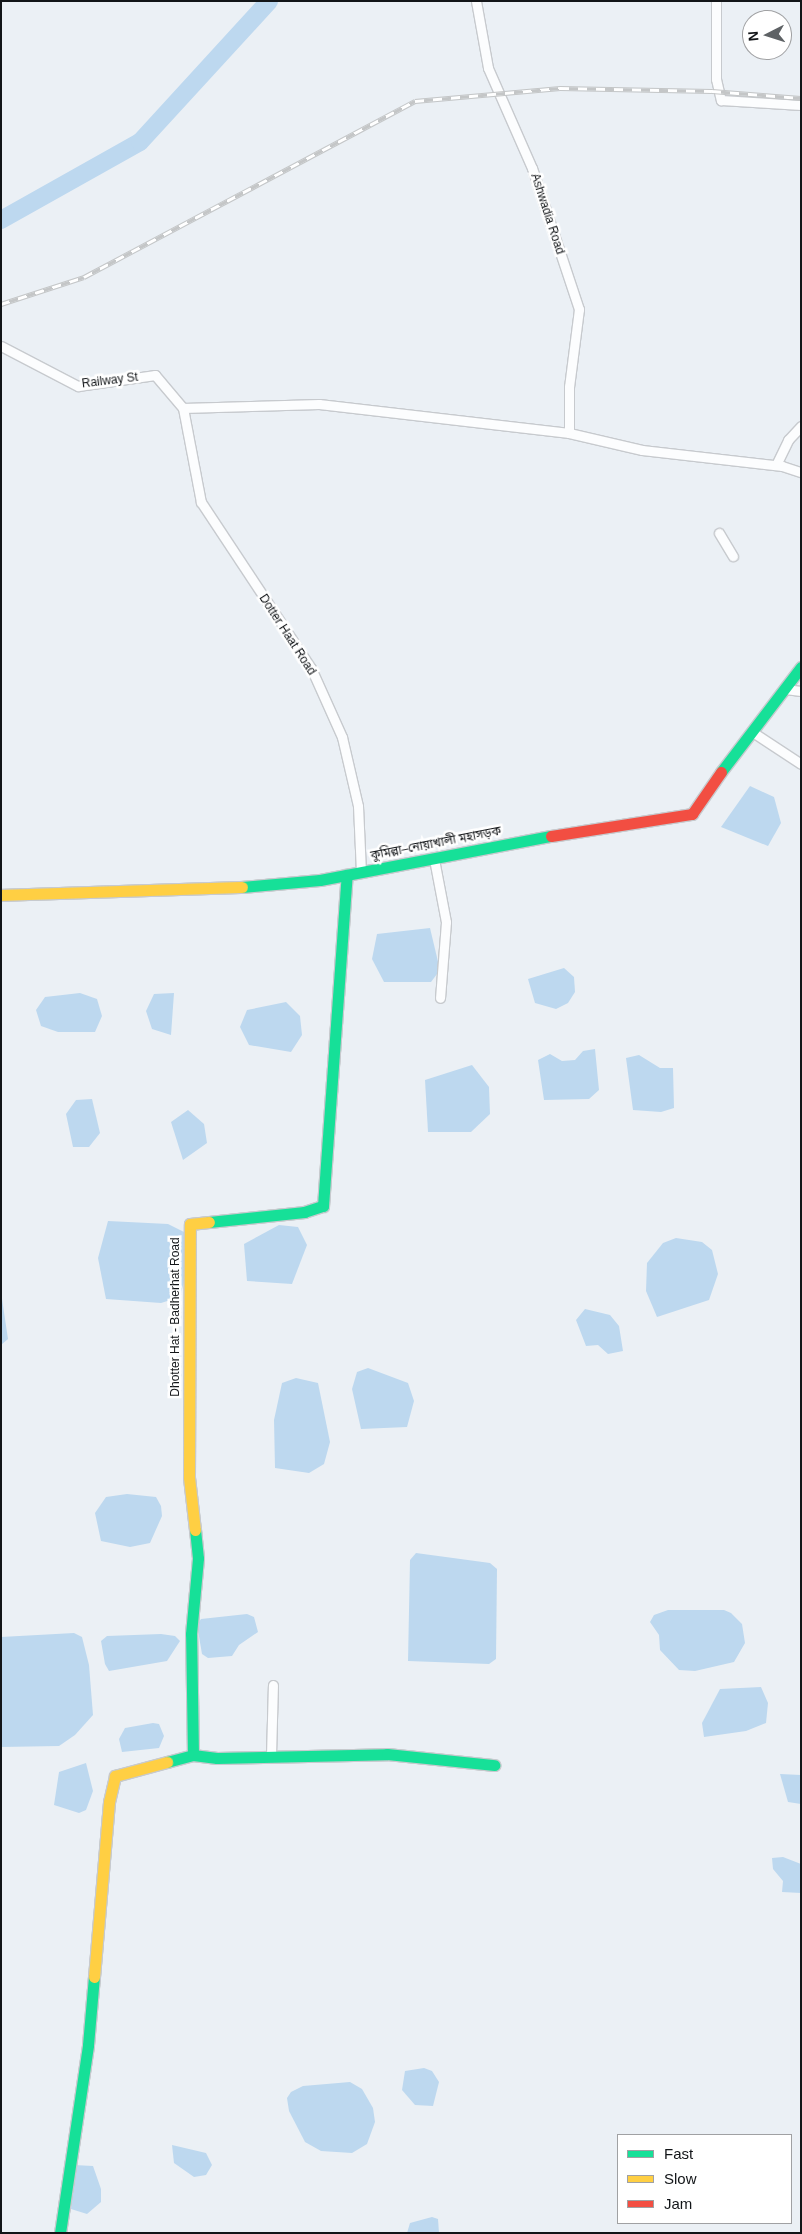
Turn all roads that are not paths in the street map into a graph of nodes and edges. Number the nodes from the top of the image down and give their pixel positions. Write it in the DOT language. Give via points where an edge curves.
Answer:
graph roads {
  1 [pos="476,1"];
  2 [pos="716,1"];
  3 [pos="801,105"];
  4 [pos="1,346"];
  5 [pos="183,408"];
  6 [pos="801,426"];
  7 [pos="570,433"];
  8 [pos="779,466"];
  9 [pos="801,472"];
  10 [pos="719,533"];
  11 [pos="733,556"];
  12 [pos="801,667"];
  13 [pos="785,689"];
  14 [pos="801,691"];
  15 [pos="754,733"];
  16 [pos="801,764"];
  17 [pos="434,859"];
  18 [pos="361,873"];
  19 [pos="347,875"];
  20 [pos="1,895"];
  21 [pos="440,998"];
  22 [pos="273,1685"];
  23 [pos="193,1755"];
  24 [pos="271,1755"];
  25 [pos="494,1765"];
  26 [pos="60,2233"];
  1 -- 7 [label="street, Ashwadia Road" via="488,68 532,168 579,309 569,387"];
  2 -- 3 [label="street" via="716,79 721,100"];
  4 -- 5 [label="street, Railway St" via="78,386 155,375"];
  5 -- 7 [label="street" via="319,404"];
  5 -- 18 [label="street, Dotter Haat Road" via="201,502 311,668 342,737 358,806"];
  6 -- 8 [label="street" via="788,440"];
  7 -- 8 [label="street" via="642,450"];
  8 -- 9 [label="street"];
  10 -- 11 [label="street"];
  12 -- 13 [label="main road, কুমিল্লা–নোয়াখালী মহাসড়ক"];
  13 -- 14 [label="street"];
  13 -- 15 [label="main road, কুমিল্লা–নোয়াখালী মহাসড়ক"];
  15 -- 16 [label="street"];
  15 -- 17 [label="main road, কুমিল্লা–নোয়াখালী মহাসড়ক" via="692,814"];
  17 -- 18 [label="main road, কুমিল্লা–নোয়াখালী মহাসড়ক"];
  17 -- 21 [label="street" via="446,922"];
  18 -- 19 [label="main road, কুমিল্লা–নোয়াখালী মহাসড়ক"];
  19 -- 20 [label="main road, কুমিল্লা–নোয়াখালী মহাসড়ক" via="200,890"];
  19 -- 23 [label="main road, Dhotter Hat - Badherhat Road" via="323,1206 190,1224 189,1477 198,1558 191,1634"];
  22 -- 24 [label="street"];
  23 -- 24 [label="main road"];
  23 -- 26 [label="main road" via="115,1776 108,1802 88,2045"];
  24 -- 25 [label="main road" via="388,1754"];
}
